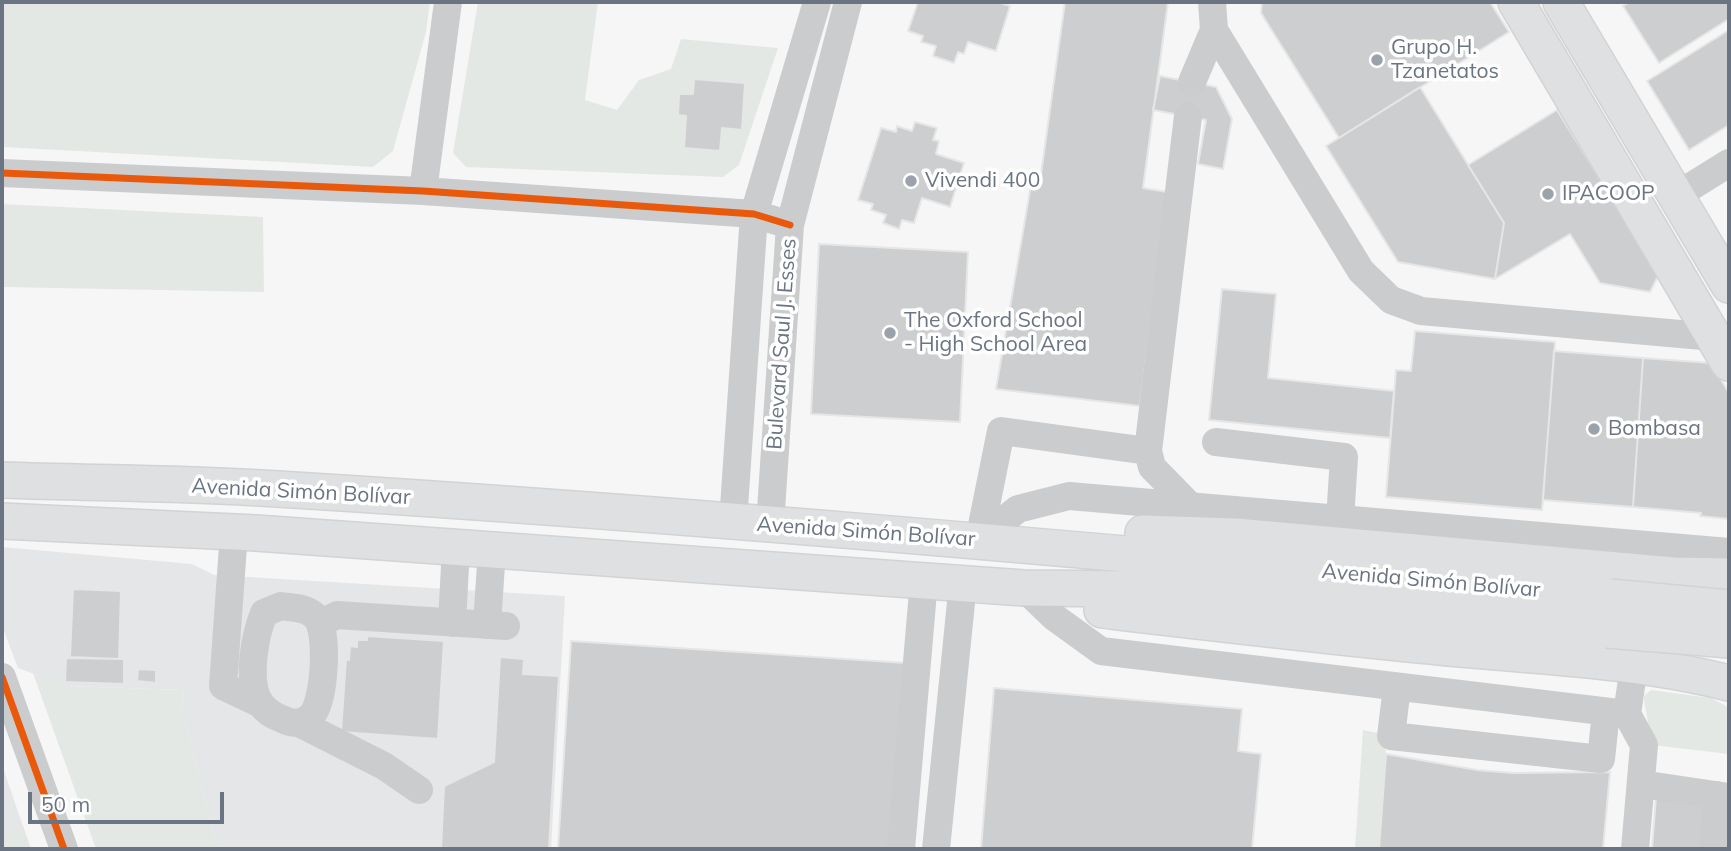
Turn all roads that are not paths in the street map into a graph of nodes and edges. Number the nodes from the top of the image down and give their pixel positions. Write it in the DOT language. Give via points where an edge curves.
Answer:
graph roads {
  1 [pos="448,2"];
  2 [pos="817,2"];
  3 [pos="848,2"];
  4 [pos="1212,2"];
  5 [pos="1516,2"];
  6 [pos="1538,2"];
  7 [pos="1561,2"];
  8 [pos="1583,2"];
  9 [pos="1214,30"];
  10 [pos="1192,82"];
  11 [pos="1188,116"];
  12 [pos="1729,163"];
  13 [pos="2,173"];
  14 [pos="1692,186"];
  15 [pos="424,191"];
  16 [pos="754,214"];
  17 [pos="790,225"];
  18 [pos="1729,247"];
  19 [pos="1729,285"];
  20 [pos="1688,291"];
  21 [pos="1666,331"];
  22 [pos="1724,342"];
  23 [pos="1216,442"];
  24 [pos="1148,451"];
  25 [pos="2,480"];
  26 [pos="1191,507"];
  27 [pos="1340,520"];
  28 [pos="2,521"];
  29 [pos="733,522"];
  30 [pos="770,525"];
  31 [pos="234,532"];
  32 [pos="979,541"];
  33 [pos="456,547"];
  34 [pos="492,549"];
  35 [pos="1729,552"];
  36 [pos="1729,576"];
  37 [pos="924,580"];
  38 [pos="963,583"];
  39 [pos="1024,588"];
  40 [pos="1729,608"];
  41 [pos="452,623"];
  42 [pos="320,624"];
  43 [pos="1614,625"];
  44 [pos="1729,640"];
  45 [pos="2,677"];
  46 [pos="1729,683"];
  47 [pos="1396,687"];
  48 [pos="261,704"];
  49 [pos="1617,713"];
  50 [pos="299,723"];
  51 [pos="1641,784"];
  52 [pos="419,790"];
  53 [pos="1725,803"];
  54 [pos="64,849"];
  55 [pos="901,849"];
  56 [pos="936,849"];
  57 [pos="1635,849"];
  58 [pos="1713,849"];
  59 [pos="1727,849"];
  1 -- 15 [label="street"];
  2 -- 16 [label="street, Bulevard Saul J. Esses"];
  3 -- 17 [label="street, Bulevard Saul J. Esses"];
  4 -- 9 [label="street"];
  5 -- 20 [label="main road"];
  6 -- 22 [label="main road" via="1628,159"];
  7 -- 19 [label="main road"];
  8 -- 14 [label="main road"];
  9 -- 10 [label="street"];
  9 -- 21 [label="street" via="1361,271 1391,300 1421,311"];
  11 -- 24 [label="street"];
  12 -- 14 [label="street"];
  13 -- 15 [label="street"];
  14 -- 18 [label="main road"];
  15 -- 16 [label="street"];
  16 -- 17 [label="street"];
  16 -- 29 [label="street, Bulevard Saul J. Esses"];
  17 -- 30 [label="street, Bulevard Saul J. Esses"];
  20 -- 21 [label="street"];
  20 -- 22 [label="main road"];
  21 -- 22 [label="street"];
  23 -- 27 [label="street" via="1344,457"];
  24 -- 26 [label="street" via="1152,467"];
  24 -- 32 [label="street" via="1001,431"];
  25 -- 29 [label="main road, Avenida Simón Bolívar" via="257,488"];
  26 -- 27 [label="street"];
  26 -- 32 [label="street" via="1069,496 1018,509"];
  27 -- 35 [label="street"];
  28 -- 31 [label="main road, Avenida Simón Bolívar"];
  29 -- 30 [label="main road, Avenida Simón Bolívar"];
  30 -- 32 [label="main road, Avenida Simón Bolívar"];
  31 -- 33 [label="main road, Avenida Simón Bolívar"];
  31 -- 48 [label="street" via="223,686"];
  32 -- 43 [label="main road, Avenida Simón Bolívar"];
  33 -- 34 [label="main road, Avenida Simón Bolívar"];
  33 -- 41 [label="street"];
  34 -- 37 [label="main road, Avenida Simón Bolívar"];
  34 -- 41 [label="street" via="496,625"];
  36 -- 43 [label="main road" via="1673,575"];
  37 -- 38 [label="main road, Avenida Simón Bolívar"];
  37 -- 55 [label="street"];
  38 -- 39 [label="main road, Avenida Simón Bolívar"];
  38 -- 56 [label="street"];
  39 -- 43 [label="main road, Avenida Simón Bolívar" via="1131,589"];
  39 -- 47 [label="street" via="1101,651"];
  40 -- 43 [label="main road, Avenida Simón Bolívar, bridge"];
  41 -- 42 [label="street" via="337,615"];
  42 -- 48 [label="street" via="304,609 281,606 264,613 253,664 255,692"];
  42 -- 50 [label="street" via="324,633 320,702 312,716"];
  43 -- 44 [label="main road, Avenida Simón Bolívar, bridge"];
  43 -- 46 [label="main road"];
  43 -- 49 [label="street"];
  45 -- 54 [label="street"];
  47 -- 49 [label="street"];
  47 -- 49 [label="street" via="1391,736 1601,759"];
  48 -- 50 [label="street" via="274,715"];
  49 -- 51 [label="street" via="1644,745"];
  50 -- 52 [label="street" via="384,766"];
  51 -- 53 [label="street"];
  51 -- 57 [label="street"];
  53 -- 58 [label="street"];
  53 -- 59 [label="street"];
}
